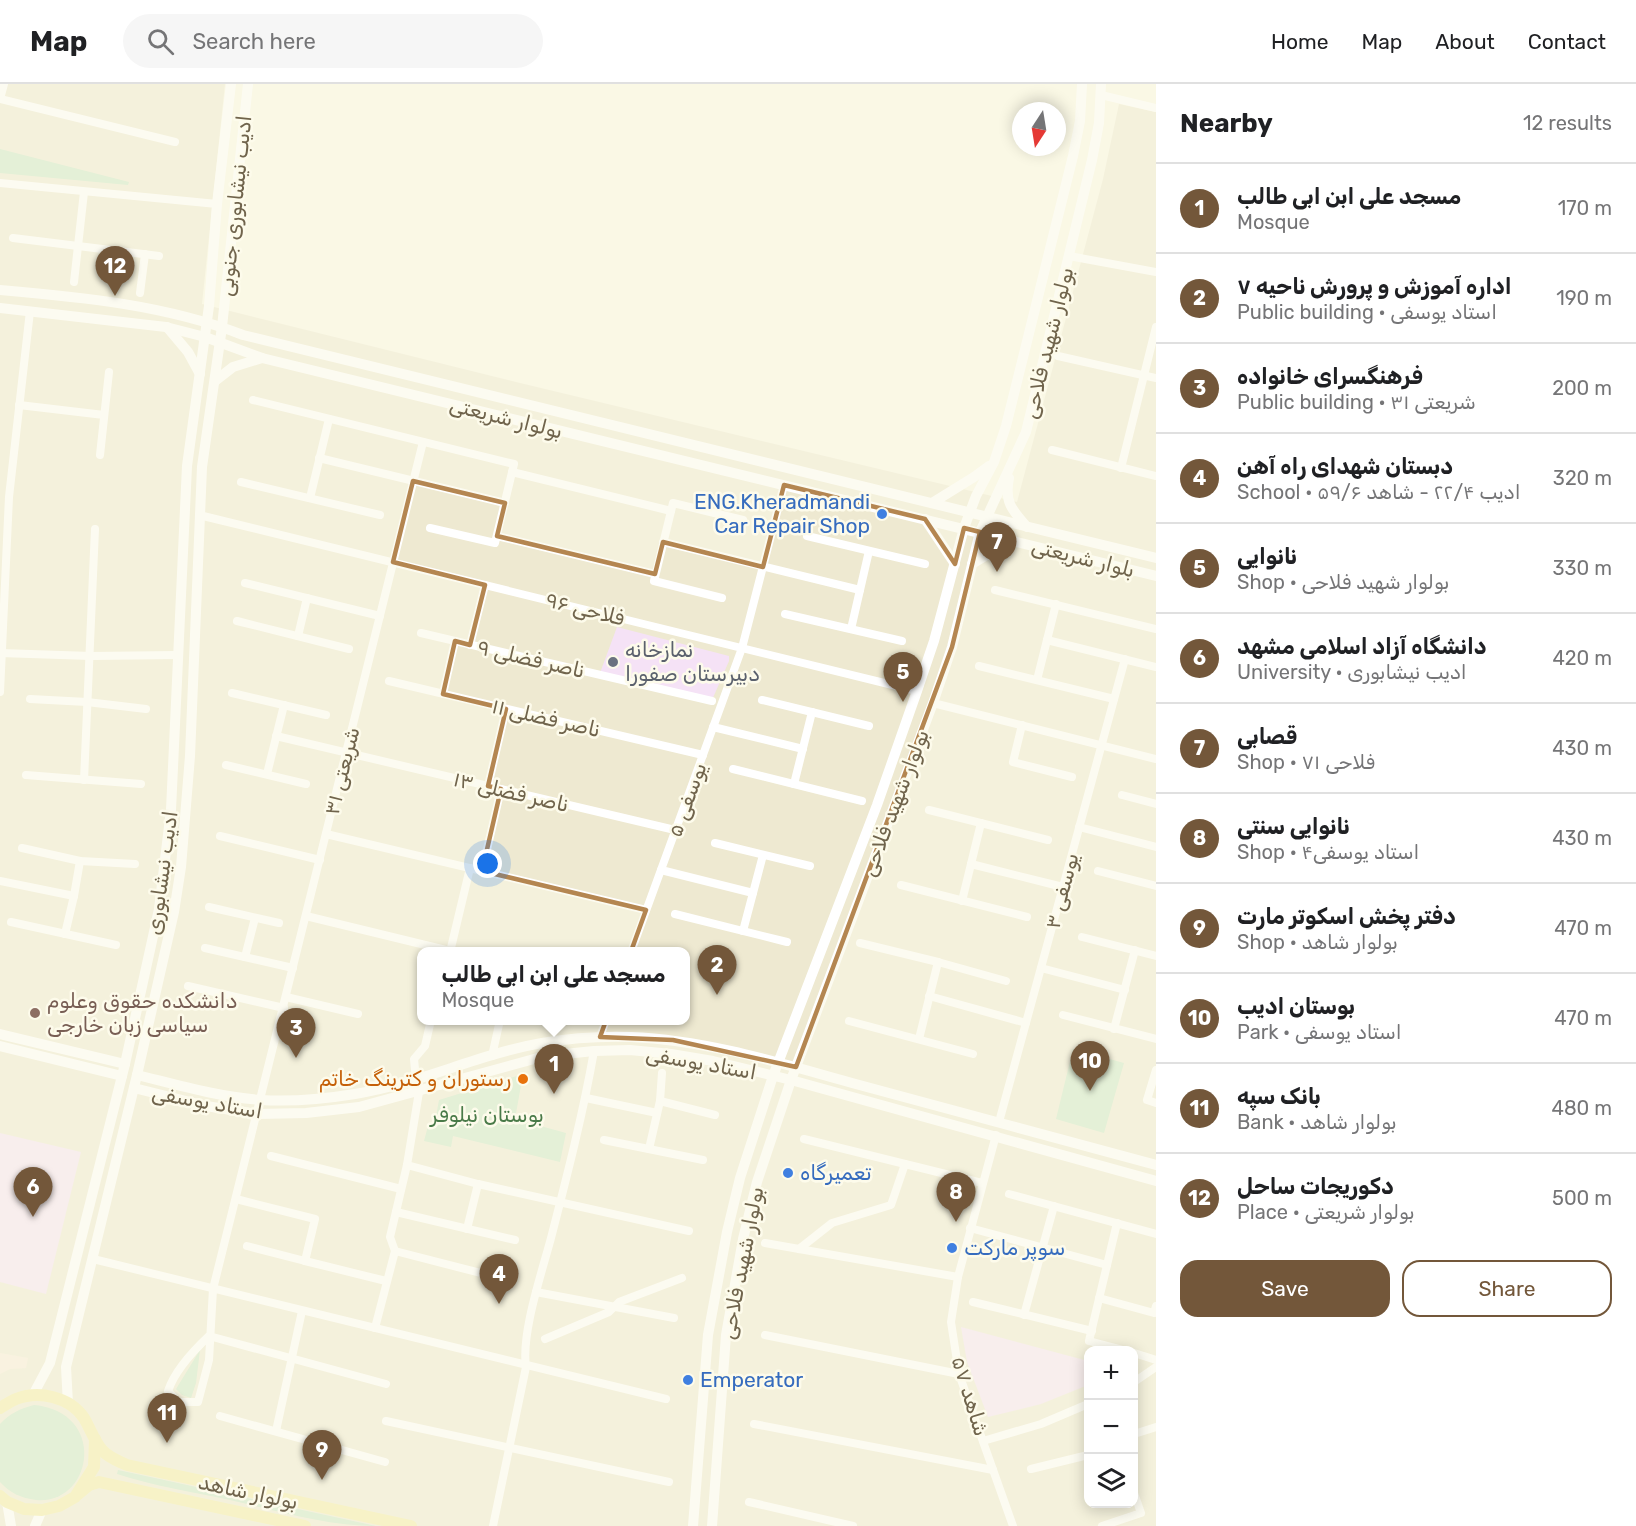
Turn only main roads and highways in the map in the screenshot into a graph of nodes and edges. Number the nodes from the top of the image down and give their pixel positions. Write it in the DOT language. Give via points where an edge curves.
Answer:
graph roads {
  1 [pos="231,84"];
  2 [pos="248,84"];
  3 [pos="1082,84"];
  4 [pos="1101,90"];
  5 [pos="0,290"];
  6 [pos="0,308"];
  7 [pos="206,322"];
  8 [pos="166,327"];
  9 [pos="222,327"];
  10 [pos="205,337"];
  11 [pos="220,342"];
  12 [pos="262,358"];
  13 [pos="201,374"];
  14 [pos="215,381"];
  15 [pos="1017,386"];
  16 [pos="1037,391"];
  17 [pos="994,462"];
  18 [pos="1011,464"];
  19 [pos="932,502"];
  20 [pos="970,512"];
  21 [pos="986,516"];
  22 [pos="925,519"];
  23 [pos="1028,527"];
  24 [pos="964,528"];
  25 [pos="980,532"];
  26 [pos="1011,540"];
  27 [pos="1156,558"];
  28 [pos="955,564"];
  29 [pos="972,564"];
  30 [pos="1156,576"];
  31 [pos="171,810"];
  32 [pos="186,811"];
  33 [pos="0,1034"];
  34 [pos="0,1046"];
  35 [pos="777,1063"];
  36 [pos="125,1064"];
  37 [pos="796,1067"];
  38 [pos="137,1075"];
  39 [pos="122,1076"];
  40 [pos="773,1076"];
  41 [pos="791,1080"];
  42 [pos="134,1088"];
  43 [pos="999,1122"];
  44 [pos="996,1135"];
  45 [pos="1156,1165"];
  46 [pos="1156,1181"];
  47 [pos="33,1395"];
  48 [pos="68,1404"];
  49 [pos="0,1408"];
  50 [pos="95,1438"];
  51 [pos="78,1494"];
  52 [pos="3,1499"];
  53 [pos="42,1510"];
  54 [pos="10,1526"];
  55 [pos="35,1526"];
  56 [pos="305,1526"];
  57 [pos="411,1526"];
  58 [pos="693,1526"];
  59 [pos="712,1526"];
  1 -- 7 [label="main road, ادیب نیشابوری جنوبی"];
  2 -- 9 [label="main road, ادیب نیشابوری جنوبی"];
  3 -- 15 [label="main road, بولوار شهید فلاحی" via="1073,156"];
  4 -- 16 [label="main road, بولوار شهید فلاحی" via="1092,160"];
  5 -- 7 [label="main road, بولوار شریعتی" via="71,297"];
  6 -- 8 [label="main road, بولوار شریعتی"];
  7 -- 9 [label="main road, بولوار شریعتی"];
  7 -- 10 [label="main road, ادیب نیشابوری جنوبی"];
  8 -- 10 [label="main road, بولوار شریعتی"];
  8 -- 13 [label="main road"];
  9 -- 11 [label="main road, ادیب نیشابوری جنوبی"];
  9 -- 19 [label="main road, بولوار شریعتی"];
  10 -- 11 [label="main road, بولوار شریعتی"];
  10 -- 13 [label="main road, ادیب نیشابوری"];
  11 -- 12 [label="main road, بولوار شریعتی"];
  11 -- 14 [label="main road, ادیب نیشابوری"];
  12 -- 14 [label="main road" via="233,367"];
  12 -- 22 [label="main road, بولوار شریعتی"];
  13 -- 31 [label="main road, ادیب نیشابوری" via="187,466"];
  14 -- 32 [label="main road, ادیب نیشابوری" via="202,467"];
  15 -- 16 [label="main road"];
  15 -- 17 [label="main road, بولوار شهید فلاحی"];
  16 -- 18 [label="main road, بولوار شهید فلاحی" via="1026,432"];
  17 -- 19 [label="main road"];
  17 -- 20 [label="main road, بولوار شهید فلاحی"];
  18 -- 21 [label="main road, بولوار شهید فلاحی"];
  18 -- 23 [label="main road" via="1006,491 1011,508"];
  19 -- 20 [label="main road, بولوار شریعتی"];
  20 -- 21 [label="main road, بلوار شریعتی"];
  20 -- 24 [label="main road, بولوار شهید فلاحی"];
  21 -- 23 [label="main road, بلوار شریعتی"];
  21 -- 25 [label="main road, بولوار شهید فلاحی"];
  22 -- 24 [label="main road, بولوار شریعتی"];
  22 -- 28 [label="main road"];
  23 -- 27 [label="main road, بلوار شریعتی"];
  24 -- 25 [label="main road, بولوار شریعتی"];
  24 -- 28 [label="main road, بولوار شهید فلاحی"];
  25 -- 26 [label="main road, بولوار شریعتی"];
  25 -- 29 [label="main road, بولوار شهید فلاحی"];
  26 -- 29 [label="main road"];
  26 -- 30 [label="main road, بلوار شریعتی"];
  28 -- 35 [label="main road, بولوار شهید فلاحی" via="934,641 877,805"];
  29 -- 37 [label="main road, بولوار شهید فلاحی" via="952,647 933,703"];
  31 -- 32 [label="main road"];
  31 -- 36 [label="main road, ادیب نیشابوری" via="159,909"];
  32 -- 38 [label="main road, ادیب نیشابوری" via="174,912"];
  33 -- 36 [label="main road"];
  34 -- 39 [label="main road"];
  35 -- 37 [label="main road, استاد یوسفی"];
  35 -- 38 [label="main road, استاد یوسفی" via="673,1040 600,1037 542,1043 416,1080 357,1094 305,1100 261,1100"];
  35 -- 40 [label="main road, بولوار شهید فلاحی"];
  36 -- 39 [label="main road, ادیب نیشابوری"];
  37 -- 41 [label="main road, بولوار شهید فلاحی"];
  37 -- 43 [label="main road, استاد یوسفی"];
  38 -- 42 [label="main road, ادیب نیشابوری"];
  39 -- 47 [label="main road, ادیب نیشابوری" via="50,1363"];
  40 -- 41 [label="main road, استاد یوسفی"];
  40 -- 42 [label="main road, استاد یوسفی" via="671,1054 630,1050 545,1056 359,1107 306,1113 257,1114"];
  40 -- 58 [label="main road, بولوار شهید فلاحی" via="737,1189 708,1335"];
  41 -- 44 [label="main road, استاد یوسفی"];
  41 -- 59 [label="main road, بولوار شهید فلاحی" via="756,1182 735,1279 726,1335"];
  42 -- 48 [label="main road, ادیب نیشابوری" via="66,1367"];
  43 -- 44 [label="main road"];
  43 -- 45 [label="main road, استاد یوسفی"];
  44 -- 46 [label="main road, استاد یوسفی"];
  47 -- 48 [label="main road" via="51,1396"];
  47 -- 49 [label="main road"];
  48 -- 50 [label="main road, بولوار شاهد" via="82,1415"];
  50 -- 51 [label="main road" via="94,1467"];
  50 -- 57 [label="main road, بولوار شاهد" via="112,1458 134,1468"];
  51 -- 53 [label="main road, بولوار شاهد" via="59,1506"];
  51 -- 56 [label="main road, بولوار شاهد" via="99,1482"];
  52 -- 53 [label="main road" via="24,1509"];
  52 -- 54 [label="main road"];
  53 -- 55 [label="main road"];
}
